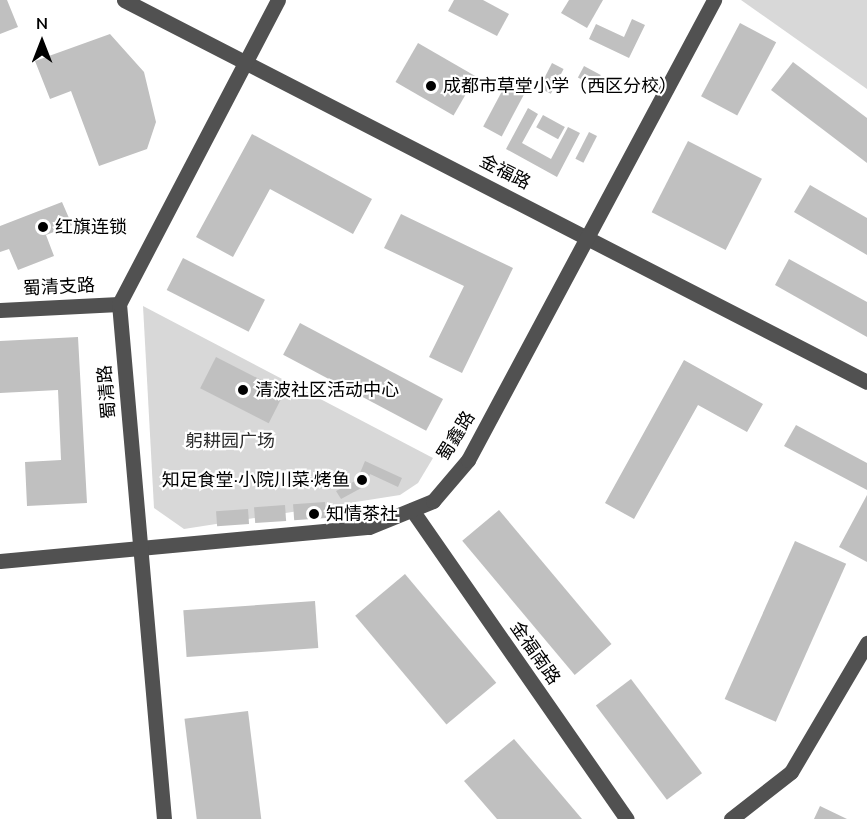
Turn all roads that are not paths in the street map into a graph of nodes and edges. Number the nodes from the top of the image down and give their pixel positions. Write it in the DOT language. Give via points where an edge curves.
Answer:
graph roads {
  1 [pos="124,0"];
  2 [pos="278,0"];
  3 [pos="714,0"];
  4 [pos="245,61"];
  5 [pos="587,236"];
  6 [pos="119,304"];
  7 [pos="0,310"];
  8 [pos="867,382"];
  9 [pos="412,510"];
  10 [pos="140,548"];
  11 [pos="0,561"];
  12 [pos="867,643"];
  13 [pos="164,819"];
  14 [pos="627,819"];
  15 [pos="731,819"];
  1 -- 4 [label="street, 金福路"];
  2 -- 4 [label="street"];
  3 -- 5 [label="street, 蜀鑫路"];
  4 -- 5 [label="street, 金福路"];
  4 -- 6 [label="street"];
  5 -- 8 [label="street, 金福路"];
  5 -- 9 [label="street, 蜀鑫路" via="468,460 433,501"];
  6 -- 7 [label="street, 蜀清支路"];
  6 -- 10 [label="street, 蜀清路"];
  9 -- 10 [label="street, 蜀鑫路" via="369,527"];
  9 -- 14 [label="street, 金福南路"];
  10 -- 11 [label="street, 蜀鑫路"];
  10 -- 13 [label="street, 蜀清路"];
  12 -- 15 [label="street" via="791,772"];
}
